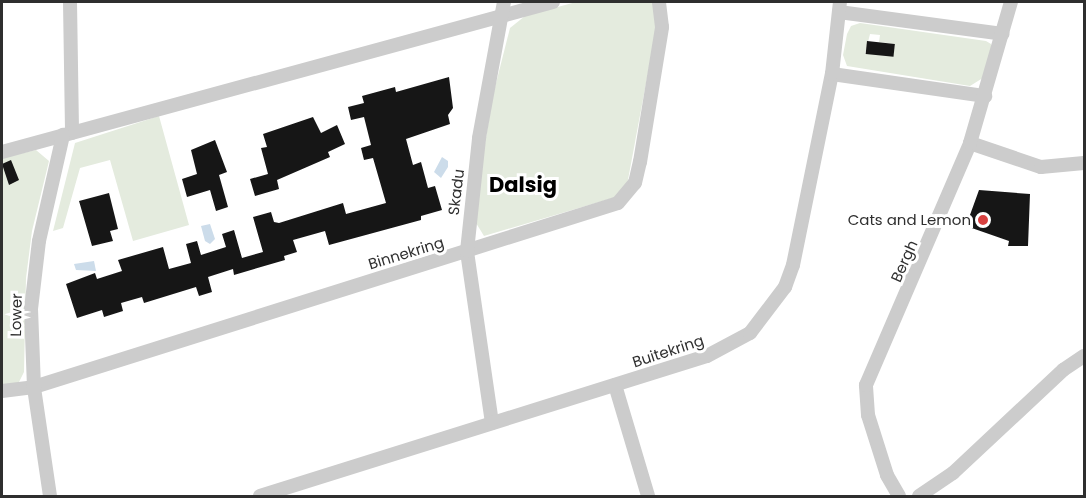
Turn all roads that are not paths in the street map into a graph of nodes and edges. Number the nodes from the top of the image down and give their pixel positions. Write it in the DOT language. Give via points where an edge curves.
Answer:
graph roads {
  1 [pos="70,2"];
  2 [pos="553,2"];
  3 [pos="659,2"];
  4 [pos="1011,2"];
  5 [pos="840,7"];
  6 [pos="503,8"];
  7 [pos="1003,34"];
  8 [pos="832,74"];
  9 [pos="985,96"];
  10 [pos="67,134"];
  11 [pos="970,143"];
  12 [pos="2,152"];
  13 [pos="1084,163"];
  14 [pos="467,251"];
  15 [pos="1084,356"];
  16 [pos="615,385"];
  17 [pos="34,387"];
  18 [pos="2,391"];
  19 [pos="492,423"];
  20 [pos="50,496"];
  21 [pos="260,496"];
  22 [pos="648,496"];
  23 [pos="899,496"];
  24 [pos="919,496"];
  1 -- 10 [label="street, Lower"];
  2 -- 6 [label="street"];
  3 -- 14 [label="street, Binnekring" via="662,27 640,162 628,194 603,210"];
  4 -- 7 [label="street, Bergh"];
  5 -- 7 [label="street"];
  5 -- 8 [label="street, Buitekring"];
  6 -- 10 [label="street"];
  6 -- 14 [label="street, Skadu" via="479,138"];
  7 -- 9 [label="street, Bergh"];
  8 -- 9 [label="street"];
  8 -- 16 [label="street, Buitekring" via="793,265 768,314 750,333 727,347"];
  9 -- 11 [label="street, Bergh"];
  10 -- 12 [label="street"];
  10 -- 17 [label="street, Lower" via="35,273 31,309"];
  11 -- 13 [label="street" via="1041,166"];
  11 -- 23 [label="street, Bergh" via="866,385 868,415 887,475"];
  14 -- 17 [label="street, Binnekring"];
  14 -- 19 [label="street, Skadu"];
  15 -- 24 [label="street" via="1063,370 953,473"];
  16 -- 19 [label="street, Buitekring"];
  16 -- 22 [label="street"];
  17 -- 18 [label="street, Binnekring"];
  17 -- 20 [label="street, Lower"];
  19 -- 21 [label="street, Buitekring"];
}
